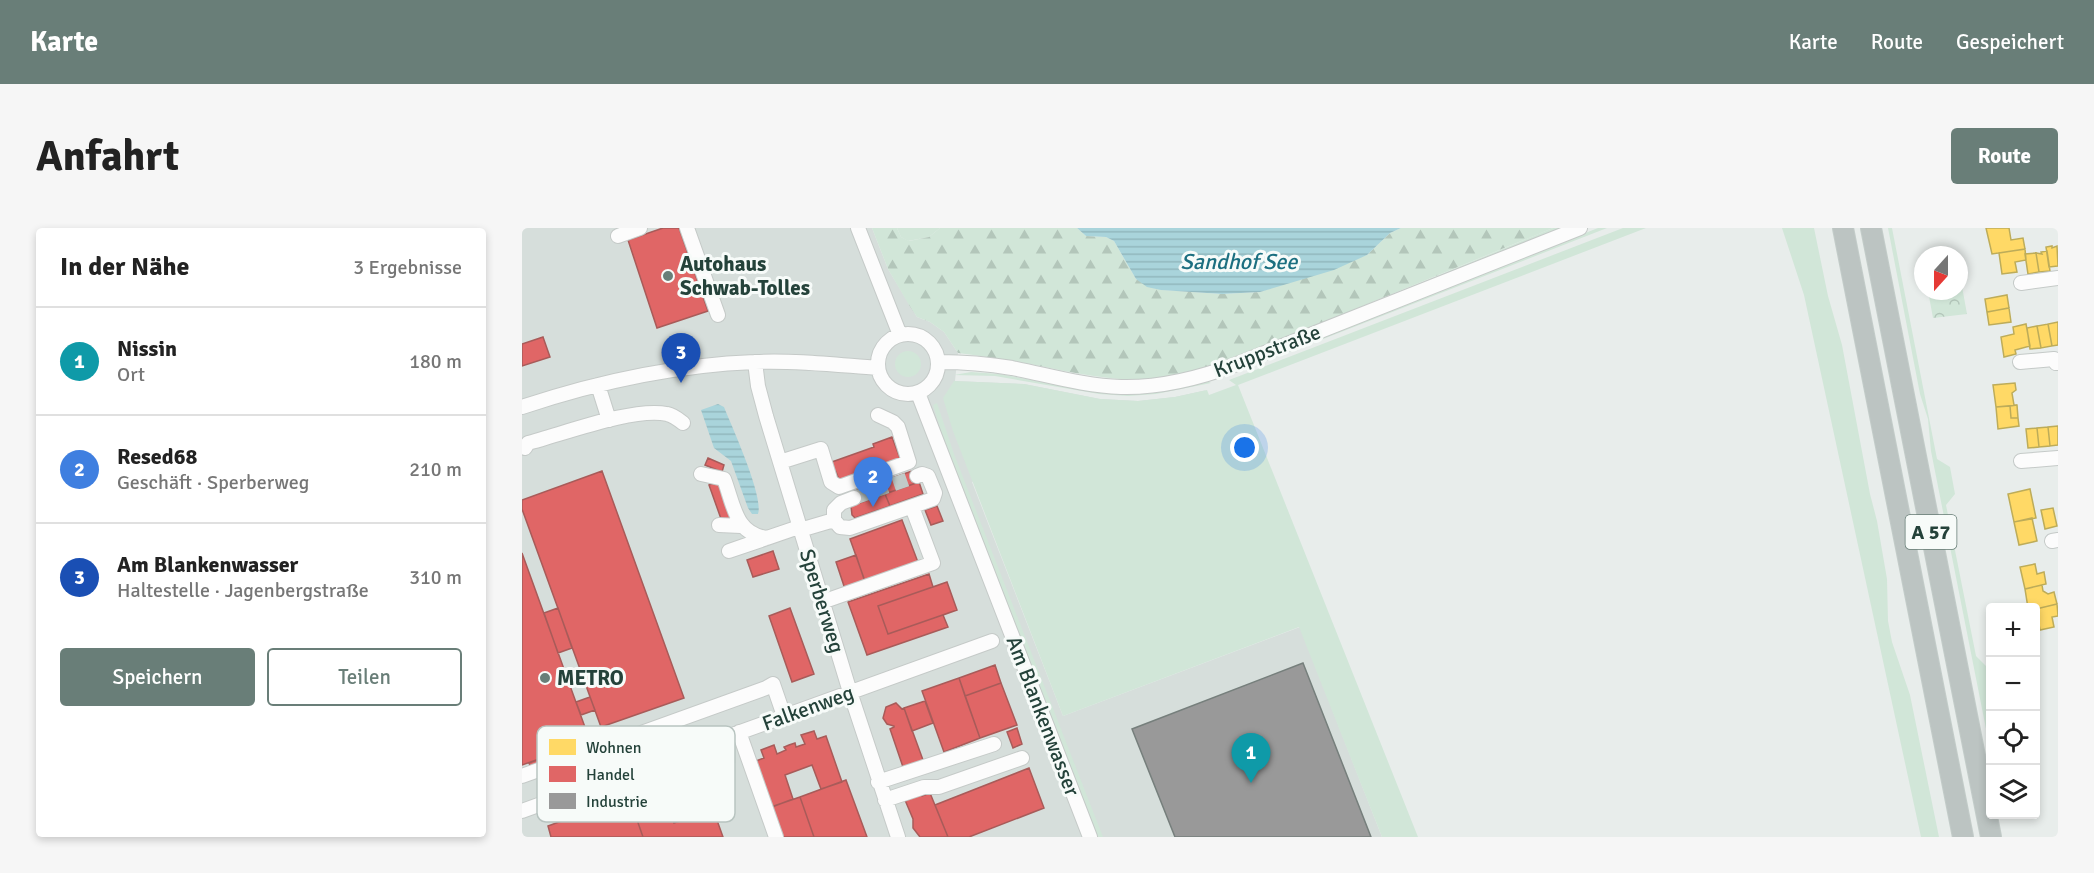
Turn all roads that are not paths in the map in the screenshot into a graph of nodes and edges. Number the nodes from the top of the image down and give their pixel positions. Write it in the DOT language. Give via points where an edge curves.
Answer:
graph roads {
  1 [pos="640,228"];
  2 [pos="687,228"];
  3 [pos="858,228"];
  4 [pos="1580,228"];
  5 [pos="1843,228"];
  6 [pos="1871,228"];
  7 [pos="618,236"];
  8 [pos="2058,278"];
  9 [pos="2021,283"];
  10 [pos="718,315"];
  11 [pos="900,335"];
  12 [pos="755,362"];
  13 [pos="939,362"];
  14 [pos="2020,362"];
  15 [pos="2058,363"];
  16 [pos="878,368"];
  17 [pos="598,385"];
  18 [pos="918,393"];
  19 [pos="522,407"];
  20 [pos="878,415"];
  21 [pos="609,420"];
  22 [pos="683,423"];
  23 [pos="525,448"];
  24 [pos="2058,458"];
  25 [pos="2021,461"];
  26 [pos="780,462"];
  27 [pos="701,474"];
  28 [pos="917,476"];
  29 [pos="854,498"];
  30 [pos="912,507"];
  31 [pos="834,520"];
  32 [pos="719,525"];
  33 [pos="741,526"];
  34 [pos="800,528"];
  35 [pos="766,538"];
  36 [pos="729,551"];
  37 [pos="822,602"];
  38 [pos="992,641"];
  39 [pos="850,692"];
  40 [pos="784,716"];
  41 [pos="658,726"];
  42 [pos="739,732"];
  43 [pos="735,733"];
  44 [pos="994,744"];
  45 [pos="1022,758"];
  46 [pos="537,770"];
  47 [pos="522,776"];
  48 [pos="878,782"];
  49 [pos="885,800"];
  50 [pos="537,806"];
  51 [pos="522,811"];
  52 [pos="776,837"];
  53 [pos="898,837"];
  54 [pos="1090,837"];
  55 [pos="1963,837"];
  56 [pos="1990,837"];
  1 -- 7 [label="street"];
  2 -- 10 [label="street"];
  3 -- 11 [label="street"];
  4 -- 13 [label="street, Kruppstraße" via="1238,364 1191,379 1120,387 996,366"];
  5 -- 55 [label="highway, A 57"];
  6 -- 56 [label="highway, A 57"];
  8 -- 9 [label="street"];
  11 -- 13 [label="street" via="925,339"];
  11 -- 16 [label="street" via="882,348"];
  12 -- 16 [label="street"];
  12 -- 17 [label="street" via="679,370"];
  12 -- 26 [label="street, Sperberweg"];
  13 -- 18 [label="street" via="934,381"];
  14 -- 15 [label="street" via="2054,358"];
  16 -- 18 [label="street" via="891,390"];
  17 -- 19 [label="street"];
  17 -- 21 [label="street"];
  18 -- 54 [label="street, Am Blankenwasser"];
  20 -- 26 [label="street" via="898,427 909,462 839,487 831,482 821,449"];
  21 -- 22 [label="street" via="656,413 674,416"];
  21 -- 23 [label="street" via="528,443"];
  24 -- 25 [label="street"];
  26 -- 34 [label="street, Sperberweg"];
  27 -- 33 [label="street" via="724,479"];
  28 -- 30 [label="street" via="928,476 935,495"];
  29 -- 31 [label="street" via="837,506"];
  30 -- 31 [label="street" via="850,528 840,527"];
  30 -- 37 [label="street" via="933,563"];
  31 -- 34 [label="street"];
  32 -- 33 [label="street"];
  33 -- 35 [label="street" via="750,534"];
  34 -- 35 [label="street"];
  34 -- 37 [label="street, Sperberweg"];
  35 -- 36 [label="street"];
  37 -- 39 [label="street, Sperberweg"];
  38 -- 39 [label="street, Falkenweg"];
  39 -- 40 [label="street, Falkenweg"];
  39 -- 48 [label="street, Sperberweg"];
  40 -- 41 [label="street" via="773,684"];
  40 -- 42 [label="street, Falkenweg"];
  42 -- 43 [label="street, Falkenweg"];
  42 -- 52 [label="street"];
  44 -- 48 [label="street"];
  45 -- 49 [label="street" via="939,787 924,787"];
  46 -- 47 [label="street"];
  48 -- 49 [label="street, Sperberweg"];
  49 -- 53 [label="street, Sperberweg"];
  50 -- 51 [label="street, Falkenweg"];
}
